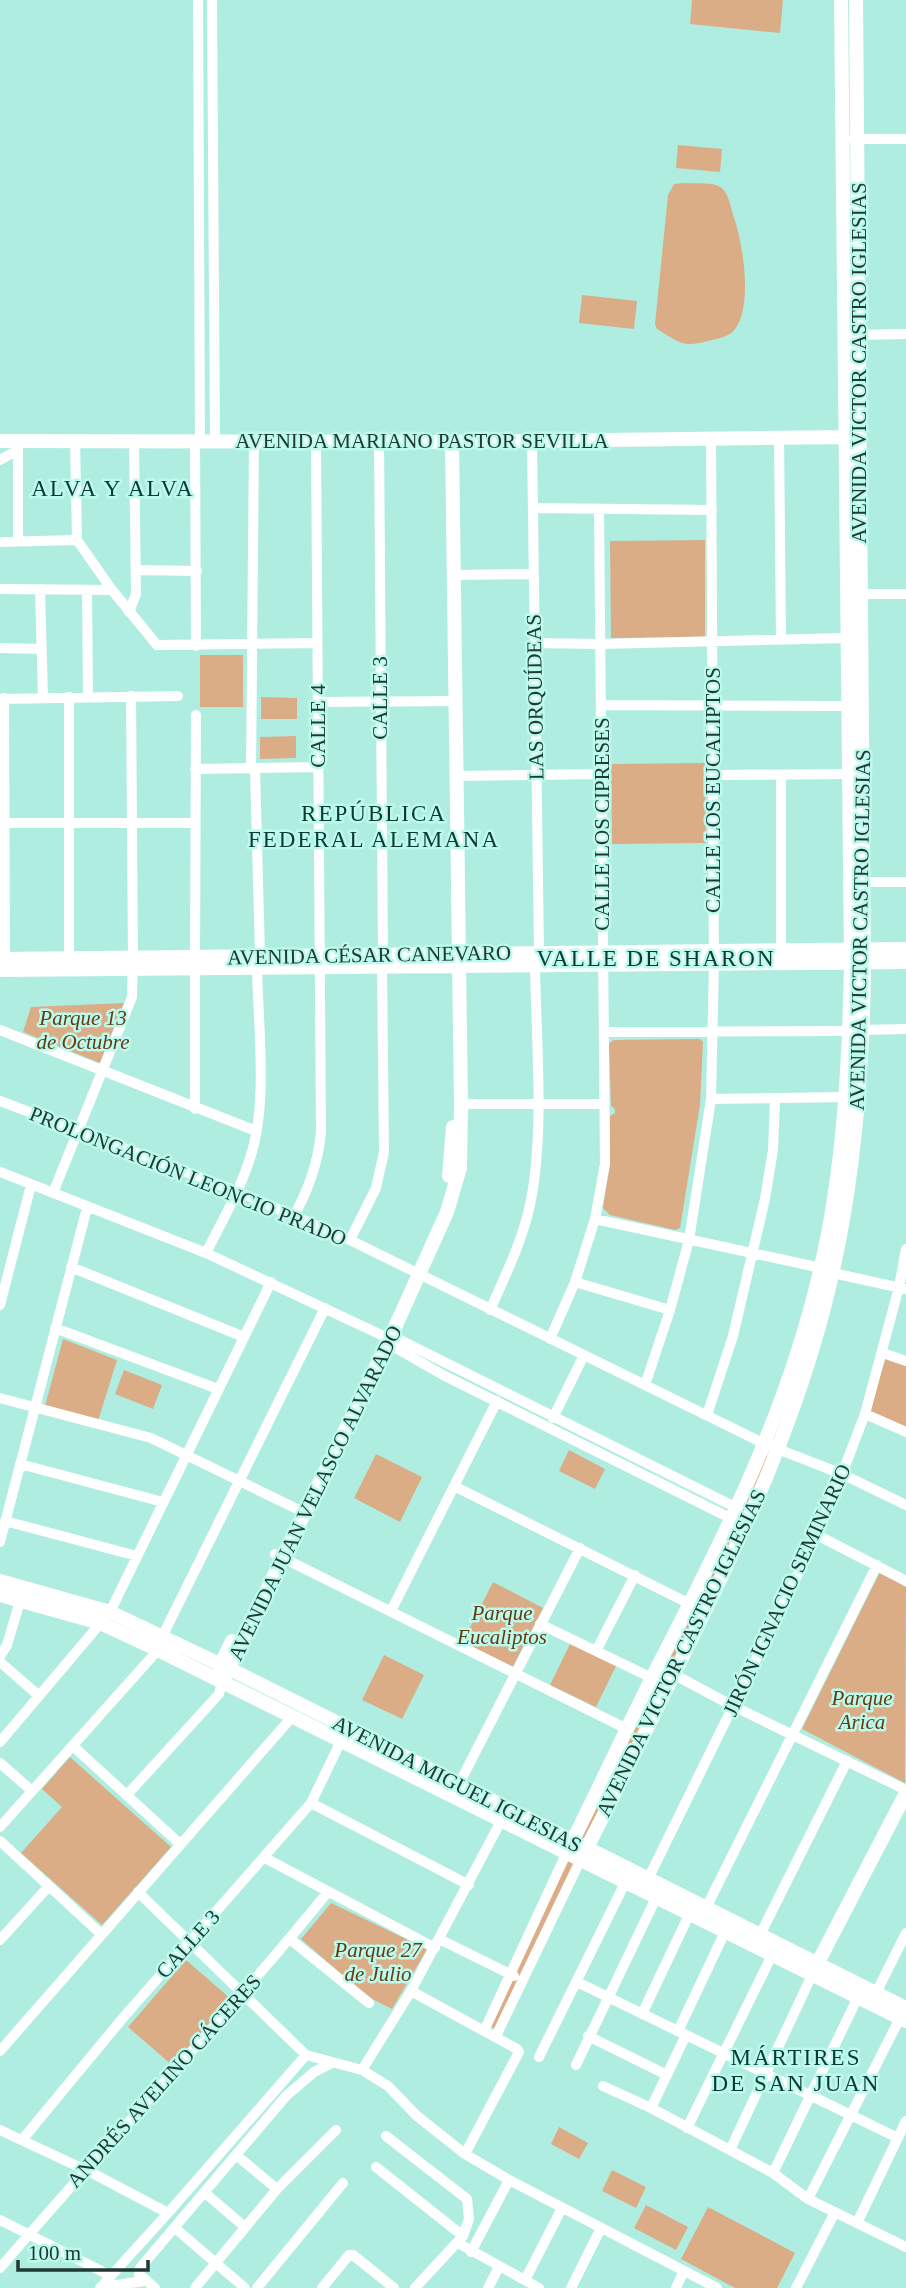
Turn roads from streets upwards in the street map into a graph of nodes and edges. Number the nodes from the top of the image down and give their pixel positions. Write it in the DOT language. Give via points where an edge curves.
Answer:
graph roads {
  1 [pos="198,0"];
  2 [pos="212,0"];
  3 [pos="841,0"];
  4 [pos="856,0"];
  5 [pos="842,139"];
  6 [pos="857,139"];
  7 [pos="906,139"];
  8 [pos="906,334"];
  9 [pos="852,335"];
  10 [pos="845,437"];
  11 [pos="779,438"];
  12 [pos="711,439"];
  13 [pos="75,440"];
  14 [pos="532,440"];
  15 [pos="0,441"];
  16 [pos="134,441"];
  17 [pos="316,441"];
  18 [pos="379,441"];
  19 [pos="204,442"];
  20 [pos="254,442"];
  21 [pos="448,442"];
  22 [pos="18,446"];
  23 [pos="0,460"];
  24 [pos="533,508"];
  25 [pos="599,509"];
  26 [pos="712,510"];
  27 [pos="77,540"];
  28 [pos="0,541"];
  29 [pos="18,541"];
  30 [pos="137,570"];
  31 [pos="197,571"];
  32 [pos="533,574"];
  33 [pos="453,575"];
  34 [pos="0,589"];
  35 [pos="40,589"];
  36 [pos="87,590"];
  37 [pos="112,590"];
  38 [pos="853,594"];
  39 [pos="906,594"];
  40 [pos="129,612"];
  41 [pos="781,638"];
  42 [pos="847,638"];
  43 [pos="713,641"];
  44 [pos="317,643"];
  45 [pos="534,643"];
  46 [pos="600,644"];
  47 [pos="252,645"];
  48 [pos="196,646"];
  49 [pos="0,648"];
  50 [pos="41,649"];
  51 [pos="131,696"];
  52 [pos="178,696"];
  53 [pos="69,697"];
  54 [pos="88,697"];
  55 [pos="43,698"];
  56 [pos="2,699"];
  57 [pos="380,701"];
  58 [pos="452,701"];
  59 [pos="318,702"];
  60 [pos="601,705"];
  61 [pos="713,705"];
  62 [pos="848,706"];
  63 [pos="196,715"];
  64 [pos="317,766"];
  65 [pos="195,769"];
  66 [pos="253,769"];
  67 [pos="601,774"];
  68 [pos="849,774"];
  69 [pos="536,775"];
  70 [pos="713,775"];
  71 [pos="781,775"];
  72 [pos="457,776"];
  73 [pos="2,823"];
  74 [pos="194,823"];
  75 [pos="68,824"];
  76 [pos="132,824"];
  77 [pos="864,882"];
  78 [pos="906,882"];
  79 [pos="906,949"];
  80 [pos="781,951"];
  81 [pos="857,956"];
  82 [pos="69,957"];
  83 [pos="714,958"];
  84 [pos="537,959"];
  85 [pos="603,959"];
  86 [pos="382,960"];
  87 [pos="455,960"];
  88 [pos="320,961"];
  89 [pos="2,962"];
  90 [pos="195,962"];
  91 [pos="258,962"];
  92 [pos="906,962"];
  93 [pos="133,963"];
  94 [pos="906,1029"];
  95 [pos="0,1030"];
  96 [pos="856,1030"];
  97 [pos="605,1031"];
  98 [pos="714,1031"];
  99 [pos="102,1071"];
  100 [pos="846,1097"];
  101 [pos="712,1099"];
  102 [pos="775,1100"];
  103 [pos="0,1101"];
  104 [pos="461,1104"];
  105 [pos="537,1104"];
  106 [pos="605,1104"];
  107 [pos="195,1109"];
  108 [pos="78,1132"];
  109 [pos="256,1132"];
  110 [pos="0,1172"];
  111 [pos="31,1185"];
  112 [pos="236,1191"];
  113 [pos="53,1194"];
  114 [pos="87,1208"];
  115 [pos="294,1216"];
  116 [pos="595,1219"];
  117 [pos="350,1240"];
  118 [pos="689,1240"];
  119 [pos="906,1250"];
  120 [pos="206,1253"];
  121 [pos="752,1253"];
  122 [pos="71,1267"];
  123 [pos="827,1270"];
  124 [pos="417,1273"];
  125 [pos="271,1282"];
  126 [pos="575,1283"];
  127 [pos="903,1288"];
  128 [pos="0,1305"];
  129 [pos="325,1308"];
  130 [pos="490,1310"];
  131 [pos="670,1310"];
  132 [pos="55,1328"];
  133 [pos="244,1337"];
  134 [pos="387,1338"];
  135 [pos="550,1339"];
  136 [pos="883,1353"];
  137 [pos="584,1355"];
  138 [pos="906,1361"];
  139 [pos="645,1385"];
  140 [pos="218,1389"];
  141 [pos="0,1398"];
  142 [pos="497,1401"];
  143 [pos="35,1407"];
  144 [pos="865,1414"];
  145 [pos="707,1415"];
  146 [pos="554,1418"];
  147 [pos="906,1432"];
  148 [pos="771,1447"];
  149 [pos="187,1454"];
  150 [pos="20,1464"];
  151 [pos="842,1474"];
  152 [pos="240,1480"];
  153 [pos="454,1486"];
  154 [pos="163,1502"];
  155 [pos="906,1505"];
  156 [pos="297,1509"];
  157 [pos="734,1513"];
  158 [pos="5,1521"];
  159 [pos="817,1535"];
  160 [pos="0,1542"];
  161 [pos="580,1548"];
  162 [pos="137,1556"];
  163 [pos="279,1556"];
  164 [pos="877,1566"];
  165 [pos="635,1575"];
  166 [pos="0,1581"];
  167 [pos="906,1581"];
  168 [pos="0,1595"];
  169 [pos="20,1601"];
  170 [pos="691,1604"];
  171 [pos="391,1611"];
  172 [pos="110,1612"];
  173 [pos="100,1623"];
  174 [pos="540,1624"];
  175 [pos="160,1644"];
  176 [pos="596,1651"];
  177 [pos="0,1656"];
  178 [pos="0,1662"];
  179 [pos="225,1667"];
  180 [pos="655,1672"];
  181 [pos="516,1673"];
  182 [pos="674,1674"];
  183 [pos="222,1682"];
  184 [pos="38,1695"];
  185 [pos="733,1706"];
  186 [pos="292,1717"];
  187 [pos="627,1729"];
  188 [pos="793,1735"];
  189 [pos="341,1741"];
  190 [pos="0,1742"];
  191 [pos="73,1746"];
  192 [pos="847,1761"];
  193 [pos="0,1763"];
  194 [pos="459,1784"];
  195 [pos="32,1791"];
  196 [pos="906,1792"];
  197 [pos="127,1795"];
  198 [pos="311,1803"];
  199 [pos="501,1821"];
  200 [pos="0,1827"];
  201 [pos="0,1841"];
  202 [pos="180,1844"];
  203 [pos="569,1848"];
  204 [pos="583,1855"];
  205 [pos="265,1858"];
  206 [pos="648,1879"];
  207 [pos="625,1883"];
  208 [pos="469,1885"];
  209 [pos="49,1886"];
  210 [pos="138,1892"];
  211 [pos="327,1893"];
  212 [pos="656,1898"];
  213 [pos="706,1908"];
  214 [pos="689,1914"];
  215 [pos="725,1932"];
  216 [pos="906,1933"];
  217 [pos="101,1934"];
  218 [pos="760,1935"];
  219 [pos="290,1938"];
  220 [pos="0,1940"];
  221 [pos="188,1943"];
  222 [pos="437,1944"];
  223 [pos="772,1955"];
  224 [pos="815,1969"];
  225 [pos="510,1974"];
  226 [pos="523,1980"];
  227 [pos="577,1982"];
  228 [pos="411,1992"];
  229 [pos="876,1993"];
  230 [pos="242,1995"];
  231 [pos="608,1997"];
  232 [pos="858,1997"];
  233 [pos="369,2003"];
  234 [pos="642,2014"];
  235 [pos="904,2016"];
  236 [pos="484,2031"];
  237 [pos="682,2033"];
  238 [pos="496,2036"];
  239 [pos="588,2036"];
  240 [pos="0,2050"];
  241 [pos="724,2053"];
  242 [pos="306,2055"];
  243 [pos="539,2057"];
  244 [pos="332,2063"];
  245 [pos="576,2065"];
  246 [pos="362,2070"];
  247 [pos="766,2074"];
  248 [pos="667,2075"];
  249 [pos="603,2087"];
  250 [pos="811,2095"];
  251 [pos="651,2108"];
  252 [pos="851,2115"];
  253 [pos="906,2122"];
  254 [pos="687,2128"];
  255 [pos="0,2130"];
  256 [pos="336,2130"];
  257 [pos="386,2136"];
  258 [pos="898,2138"];
  259 [pos="22,2140"];
  260 [pos="730,2150"];
  261 [pos="465,2154"];
  262 [pos="236,2155"];
  263 [pos="376,2167"];
  264 [pos="85,2170"];
  265 [pos="773,2173"];
  266 [pos="509,2180"];
  267 [pos="343,2182"];
  268 [pos="277,2189"];
  269 [pos="205,2193"];
  270 [pos="808,2199"];
  271 [pos="562,2208"];
  272 [pos="835,2212"];
  273 [pos="168,2214"];
  274 [pos="0,2220"];
  275 [pos="857,2223"];
  276 [pos="245,2227"];
  277 [pos="175,2228"];
  278 [pos="601,2228"];
  279 [pos="29,2234"];
  280 [pos="460,2239"];
  281 [pos="906,2247"];
  282 [pos="471,2252"];
  283 [pos="216,2263"];
  284 [pos="499,2267"];
  285 [pos="0,2268"];
  286 [pos="684,2271"];
  287 [pos="111,2276"];
  288 [pos="525,2280"];
  289 [pos="145,2281"];
  290 [pos="100,2287"];
  291 [pos="155,2288"];
  292 [pos="195,2288"];
  293 [pos="245,2288"];
  294 [pos="257,2288"];
  295 [pos="322,2288"];
  296 [pos="394,2288"];
  297 [pos="415,2288"];
  298 [pos="488,2288"];
  299 [pos="539,2288"];
  300 [pos="570,2288"];
  301 [pos="676,2288"];
  302 [pos="717,2288"];
  303 [pos="796,2288"];
  1 -- 19 [label="street"];
  2 -- 19 [label="street"];
  3 -- 5 [label="street, AVENIDA VICTOR CASTRO IGLESIAS"];
  4 -- 6 [label="street, AVENIDA VICTOR CASTRO IGLESIAS"];
  5 -- 6 [label="street"];
  5 -- 9 [label="street, AVENIDA VICTOR CASTRO IGLESIAS"];
  6 -- 7 [label="street"];
  6 -- 9 [label="street, AVENIDA VICTOR CASTRO IGLESIAS"];
  8 -- 9 [label="street"];
  9 -- 10 [label="street, AVENIDA VICTOR CASTRO IGLESIAS"];
  9 -- 38 [label="street, AVENIDA VICTOR CASTRO IGLESIAS"];
  10 -- 11 [label="street, AVENIDA MARIANO PASTOR SEVILLA"];
  10 -- 38 [label="street, AVENIDA VICTOR CASTRO IGLESIAS"];
  11 -- 12 [label="street, AVENIDA MARIANO PASTOR SEVILLA"];
  11 -- 41 [label="street"];
  12 -- 14 [label="street, AVENIDA MARIANO PASTOR SEVILLA"];
  12 -- 26 [label="street, CALLE LOS EUCALIPTOS"];
  13 -- 16 [label="street, AVENIDA MARIANO PASTOR SEVILLA"];
  13 -- 22 [label="street, AVENIDA MARIANO PASTOR SEVILLA"];
  13 -- 27 [label="street"];
  14 -- 21 [label="street, AVENIDA MARIANO PASTOR SEVILLA"];
  14 -- 24 [label="street, LAS ORQUÍDEAS"];
  15 -- 22 [label="street, AVENIDA MARIANO PASTOR SEVILLA"];
  16 -- 19 [label="street, AVENIDA MARIANO PASTOR SEVILLA"];
  16 -- 30 [label="street"];
  17 -- 18 [label="street, AVENIDA MARIANO PASTOR SEVILLA"];
  17 -- 20 [label="street, AVENIDA MARIANO PASTOR SEVILLA"];
  17 -- 44 [label="street, CALLE 4"];
  18 -- 21 [label="street, AVENIDA MARIANO PASTOR SEVILLA"];
  18 -- 57 [label="street, CALLE 3"];
  19 -- 20 [label="street, AVENIDA MARIANO PASTOR SEVILLA"];
  19 -- 31 [label="street"];
  20 -- 47 [label="street"];
  21 -- 33 [label="street, AVENIDA JUAN VELASCO ALVARADO"];
  21 -- 58 [label="street, AVENIDA JUAN VELASCO ALVARADO"];
  22 -- 23 [label="street"];
  22 -- 29 [label="street"];
  24 -- 25 [label="street"];
  24 -- 32 [label="street, LAS ORQUÍDEAS"];
  25 -- 26 [label="street"];
  25 -- 46 [label="street, CALLE LOS CIPRESES"];
  26 -- 43 [label="street, CALLE LOS EUCALIPTOS"];
  27 -- 29 [label="street"];
  27 -- 37 [label="street"];
  28 -- 29 [label="street"];
  30 -- 31 [label="street"];
  30 -- 40 [label="street" via="136,594"];
  31 -- 48 [label="street"];
  32 -- 33 [label="street"];
  32 -- 45 [label="street, LAS ORQUÍDEAS"];
  33 -- 58 [label="street, AVENIDA JUAN VELASCO ALVARADO"];
  34 -- 35 [label="street"];
  35 -- 36 [label="street"];
  35 -- 50 [label="street"];
  36 -- 37 [label="street"];
  36 -- 54 [label="street"];
  37 -- 40 [label="street"];
  38 -- 39 [label="street"];
  38 -- 42 [label="street, AVENIDA VICTOR CASTRO IGLESIAS"];
  38 -- 77 [label="street, AVENIDA VICTOR CASTRO IGLESIAS"];
  40 -- 48 [label="street" via="157,645"];
  41 -- 42 [label="street"];
  41 -- 43 [label="street"];
  42 -- 62 [label="street, AVENIDA VICTOR CASTRO IGLESIAS"];
  43 -- 46 [label="street"];
  43 -- 61 [label="street, CALLE LOS EUCALIPTOS"];
  44 -- 47 [label="street"];
  44 -- 59 [label="street, CALLE 4"];
  45 -- 46 [label="street"];
  45 -- 69 [label="street, LAS ORQUÍDEAS"];
  46 -- 60 [label="street, CALLE LOS CIPRESES"];
  47 -- 48 [label="street"];
  47 -- 66 [label="street"];
  49 -- 50 [label="street"];
  50 -- 55 [label="street"];
  51 -- 52 [label="street"];
  51 -- 54 [label="street"];
  51 -- 76 [label="street"];
  53 -- 54 [label="street"];
  53 -- 55 [label="street"];
  53 -- 75 [label="street"];
  55 -- 56 [label="street"];
  56 -- 73 [label="street"];
  57 -- 58 [label="street"];
  57 -- 59 [label="street"];
  57 -- 86 [label="street, CALLE 3"];
  58 -- 72 [label="street, AVENIDA JUAN VELASCO ALVARADO"];
  58 -- 87 [label="street, AVENIDA JUAN VELASCO ALVARADO"];
  59 -- 64 [label="street, CALLE 4"];
  60 -- 61 [label="street"];
  60 -- 67 [label="street, CALLE LOS CIPRESES"];
  61 -- 62 [label="street"];
  61 -- 70 [label="street, CALLE LOS EUCALIPTOS"];
  62 -- 68 [label="street, AVENIDA VICTOR CASTRO IGLESIAS"];
  63 -- 65 [label="street"];
  64 -- 66 [label="street"];
  64 -- 88 [label="street, CALLE 4"];
  65 -- 66 [label="street"];
  65 -- 74 [label="street"];
  66 -- 91 [label="street"];
  67 -- 69 [label="street"];
  67 -- 85 [label="street, CALLE LOS CIPRESES"];
  68 -- 71 [label="street"];
  68 -- 81 [label="street, AVENIDA VICTOR CASTRO IGLESIAS"];
  69 -- 72 [label="street"];
  69 -- 84 [label="street, LAS ORQUÍDEAS"];
  70 -- 71 [label="street"];
  70 -- 83 [label="street, CALLE LOS EUCALIPTOS"];
  71 -- 80 [label="street"];
  72 -- 87 [label="street, AVENIDA JUAN VELASCO ALVARADO"];
  73 -- 75 [label="street"];
  73 -- 89 [label="street"];
  74 -- 76 [label="street"];
  74 -- 90 [label="street"];
  75 -- 76 [label="street"];
  75 -- 82 [label="street"];
  76 -- 93 [label="street"];
  77 -- 78 [label="street"];
  77 -- 81 [label="street, AVENIDA VICTOR CASTRO IGLESIAS"];
  79 -- 81 [label="street, AVENIDA CÉSAR CANEVARO"];
  80 -- 81 [label="street, AVENIDA CÉSAR CANEVARO"];
  80 -- 83 [label="street, AVENIDA CÉSAR CANEVARO"];
  81 -- 83 [label="street, AVENIDA CÉSAR CANEVARO"];
  81 -- 92 [label="street, AVENIDA CÉSAR CANEVARO"];
  81 -- 96 [label="street, AVENIDA VICTOR CASTRO IGLESIAS"];
  82 -- 89 [label="street, AVENIDA CÉSAR CANEVARO"];
  82 -- 93 [label="street, AVENIDA CÉSAR CANEVARO"];
  83 -- 85 [label="street, AVENIDA CÉSAR CANEVARO"];
  83 -- 98 [label="street, CALLE LOS EUCALIPTOS"];
  84 -- 85 [label="street, AVENIDA CÉSAR CANEVARO"];
  84 -- 87 [label="street, AVENIDA CÉSAR CANEVARO"];
  84 -- 105 [label="street, LAS ORQUÍDEAS"];
  85 -- 97 [label="street, CALLE LOS CIPRESES"];
  86 -- 87 [label="street, AVENIDA CÉSAR CANEVARO"];
  86 -- 88 [label="street, AVENIDA CÉSAR CANEVARO"];
  86 -- 117 [label="street, CALLE 3" via="384,1153 376,1188"];
  87 -- 104 [label="street, AVENIDA JUAN VELASCO ALVARADO"];
  87 -- 124 [label="street, AVENIDA JUAN VELASCO ALVARADO" via="450,1170"];
  88 -- 91 [label="street, AVENIDA CÉSAR CANEVARO"];
  88 -- 115 [label="street, CALLE 4" via="319,1154"];
  89 -- 93 [label="street, AVENIDA CÉSAR CANEVARO"];
  90 -- 91 [label="street, AVENIDA CÉSAR CANEVARO"];
  90 -- 93 [label="street, AVENIDA CÉSAR CANEVARO"];
  90 -- 107 [label="street"];
  91 -- 109 [label="street" via="260,1092"];
  93 -- 99 [label="street" via="132,997"];
  94 -- 96 [label="street"];
  95 -- 99 [label="street"];
  96 -- 98 [label="street"];
  96 -- 100 [label="street, AVENIDA VICTOR CASTRO IGLESIAS"];
  96 -- 123 [label="street, AVENIDA VICTOR CASTRO IGLESIAS" via="858,1119 847,1201"];
  97 -- 98 [label="street"];
  97 -- 106 [label="street, CALLE LOS CIPRESES"];
  98 -- 101 [label="street, CALLE LOS EUCALIPTOS"];
  99 -- 107 [label="street"];
  99 -- 108 [label="street"];
  100 -- 102 [label="street"];
  100 -- 123 [label="street, AVENIDA VICTOR CASTRO IGLESIAS"];
  101 -- 102 [label="street"];
  101 -- 118 [label="street, CALLE LOS EUCALIPTOS"];
  102 -- 121 [label="street" via="774,1150"];
  103 -- 108 [label="street, PROLONGACIÓN LEONCIO PRADO"];
  104 -- 105 [label="street"];
  104 -- 124 [label="street, AVENIDA JUAN VELASCO ALVARADO" via="460,1168 447,1212"];
  105 -- 106 [label="street"];
  105 -- 130 [label="street, LAS ORQUÍDEAS" via="530,1206"];
  106 -- 116 [label="street, CALLE LOS CIPRESES" via="604,1164"];
  107 -- 109 [label="street"];
  108 -- 112 [label="street, PROLONGACIÓN LEONCIO PRADO"];
  108 -- 113 [label="street"];
  109 -- 112 [label="street"];
  110 -- 111 [label="street"];
  111 -- 113 [label="street"];
  111 -- 128 [label="street"];
  112 -- 115 [label="street, PROLONGACIÓN LEONCIO PRADO"];
  112 -- 120 [label="street"];
  113 -- 114 [label="street"];
  114 -- 120 [label="street"];
  114 -- 122 [label="street"];
  115 -- 117 [label="street, PROLONGACIÓN LEONCIO PRADO"];
  116 -- 118 [label="street"];
  116 -- 126 [label="street, CALLE LOS CIPRESES"];
  117 -- 124 [label="street, PROLONGACIÓN LEONCIO PRADO"];
  118 -- 121 [label="street"];
  118 -- 131 [label="street, CALLE LOS EUCALIPTOS"];
  119 -- 127 [label="street, JIRÓN IGNACIO SEMINARIO"];
  120 -- 125 [label="street"];
  121 -- 123 [label="street"];
  121 -- 145 [label="street" via="733,1336"];
  122 -- 132 [label="street"];
  122 -- 133 [label="street"];
  123 -- 127 [label="street"];
  123 -- 148 [label="street, AVENIDA VICTOR CASTRO IGLESIAS" via="814,1347"];
  124 -- 130 [label="street, PROLONGACIÓN LEONCIO PRADO"];
  124 -- 134 [label="street, AVENIDA JUAN VELASCO ALVARADO"];
  125 -- 129 [label="street"];
  125 -- 133 [label="street"];
  126 -- 131 [label="street"];
  126 -- 135 [label="street, CALLE LOS CIPRESES"];
  127 -- 136 [label="street, JIRÓN IGNACIO SEMINARIO"];
  129 -- 134 [label="street"];
  129 -- 152 [label="street"];
  130 -- 135 [label="street, PROLONGACIÓN LEONCIO PRADO"];
  131 -- 139 [label="street, CALLE LOS EUCALIPTOS"];
  132 -- 140 [label="street"];
  132 -- 143 [label="street"];
  133 -- 140 [label="street"];
  134 -- 142 [label="street" via="394,1347"];
  134 -- 146 [label="street" via="398,1339"];
  134 -- 156 [label="street, AVENIDA JUAN VELASCO ALVARADO"];
  134 -- 163 [label="street, AVENIDA JUAN VELASCO ALVARADO"];
  135 -- 137 [label="street, PROLONGACIÓN LEONCIO PRADO"];
  136 -- 138 [label="street"];
  136 -- 144 [label="street, JIRÓN IGNACIO SEMINARIO"];
  137 -- 139 [label="street, PROLONGACIÓN LEONCIO PRADO"];
  137 -- 146 [label="street"];
  139 -- 145 [label="street, PROLONGACIÓN LEONCIO PRADO"];
  140 -- 149 [label="street"];
  141 -- 143 [label="street"];
  142 -- 153 [label="street"];
  142 -- 157 [label="street"];
  143 -- 149 [label="street" via="151,1438"];
  143 -- 150 [label="street"];
  144 -- 147 [label="street"];
  144 -- 151 [label="street, JIRÓN IGNACIO SEMINARIO"];
  145 -- 148 [label="street, PROLONGACIÓN LEONCIO PRADO"];
  146 -- 157 [label="street"];
  148 -- 151 [label="street, PROLONGACIÓN LEONCIO PRADO"];
  148 -- 157 [label="street, AVENIDA VICTOR CASTRO IGLESIAS"];
  148 -- 182 [label="street, AVENIDA VICTOR CASTRO IGLESIAS" via="733,1555"];
  149 -- 152 [label="street"];
  149 -- 154 [label="street"];
  150 -- 154 [label="street"];
  150 -- 158 [label="street"];
  151 -- 155 [label="street, PROLONGACIÓN LEONCIO PRADO"];
  151 -- 159 [label="street, JIRÓN IGNACIO SEMINARIO"];
  152 -- 156 [label="street"];
  152 -- 175 [label="street"];
  153 -- 161 [label="street"];
  153 -- 171 [label="street"];
  154 -- 162 [label="street"];
  156 -- 163 [label="street, AVENIDA JUAN VELASCO ALVARADO"];
  157 -- 170 [label="street, AVENIDA VICTOR CASTRO IGLESIAS"];
  158 -- 160 [label="street"];
  158 -- 162 [label="street"];
  159 -- 164 [label="street"];
  159 -- 185 [label="street, JIRÓN IGNACIO SEMINARIO"];
  161 -- 165 [label="street"];
  161 -- 174 [label="street"];
  162 -- 172 [label="street"];
  163 -- 171 [label="street"];
  163 -- 179 [label="street, AVENIDA JUAN VELASCO ALVARADO"];
  164 -- 167 [label="street"];
  164 -- 188 [label="street"];
  165 -- 170 [label="street"];
  165 -- 176 [label="street"];
  166 -- 172 [label="street, AVENIDA MIGUEL IGLESIAS"];
  168 -- 169 [label="street, AVENIDA MIGUEL IGLESIAS"];
  169 -- 173 [label="street, AVENIDA MIGUEL IGLESIAS"];
  169 -- 177 [label="street"];
  170 -- 180 [label="street, AVENIDA VICTOR CASTRO IGLESIAS"];
  171 -- 181 [label="street"];
  172 -- 173 [label="street"];
  172 -- 175 [label="street, AVENIDA MIGUEL IGLESIAS"];
  173 -- 175 [label="street, AVENIDA MIGUEL IGLESIAS"];
  173 -- 184 [label="street"];
  174 -- 176 [label="street"];
  174 -- 181 [label="street"];
  175 -- 179 [label="street, AVENIDA MIGUEL IGLESIAS"];
  175 -- 183 [label="street, AVENIDA MIGUEL IGLESIAS"];
  175 -- 191 [label="street"];
  176 -- 180 [label="street"];
  178 -- 184 [label="street"];
  179 -- 183 [label="street, AVENIDA JUAN VELASCO ALVARADO"];
  179 -- 194 [label="street, AVENIDA MIGUEL IGLESIAS"];
  180 -- 182 [label="street"];
  180 -- 187 [label="street, AVENIDA VICTOR CASTRO IGLESIAS"];
  181 -- 187 [label="street"];
  181 -- 194 [label="street"];
  182 -- 185 [label="street"];
  182 -- 204 [label="street, AVENIDA VICTOR CASTRO IGLESIAS"];
  183 -- 186 [label="street, AVENIDA MIGUEL IGLESIAS"];
  183 -- 197 [label="street" via="219,1694"];
  184 -- 190 [label="street"];
  185 -- 188 [label="street"];
  185 -- 206 [label="street, JIRÓN IGNACIO SEMINARIO"];
  186 -- 189 [label="street, AVENIDA MIGUEL IGLESIAS"];
  186 -- 202 [label="street"];
  187 -- 203 [label="street, AVENIDA VICTOR CASTRO IGLESIAS"];
  188 -- 192 [label="street"];
  188 -- 213 [label="street"];
  189 -- 198 [label="street, CALLE 3"];
  189 -- 199 [label="street, AVENIDA MIGUEL IGLESIAS"];
  191 -- 195 [label="street"];
  191 -- 197 [label="street"];
  192 -- 196 [label="street"];
  192 -- 218 [label="street"];
  193 -- 195 [label="street"];
  194 -- 203 [label="street, AVENIDA MIGUEL IGLESIAS"];
  195 -- 200 [label="street"];
  196 -- 224 [label="street"];
  197 -- 202 [label="street"];
  198 -- 205 [label="street, CALLE 3"];
  198 -- 208 [label="street"];
  199 -- 203 [label="street, AVENIDA MIGUEL IGLESIAS"];
  199 -- 208 [label="street"];
  201 -- 209 [label="street"];
  202 -- 210 [label="street"];
  203 -- 204 [label="street, AVENIDA MIGUEL IGLESIAS"];
  203 -- 225 [label="street, AVENIDA VICTOR CASTRO IGLESIAS"];
  204 -- 206 [label="street, AVENIDA MIGUEL IGLESIAS"];
  204 -- 207 [label="street, AVENIDA MIGUEL IGLESIAS"];
  204 -- 226 [label="street, AVENIDA VICTOR CASTRO IGLESIAS"];
  205 -- 211 [label="street"];
  205 -- 221 [label="street, CALLE 3"];
  206 -- 213 [label="street, AVENIDA MIGUEL IGLESIAS"];
  207 -- 212 [label="street, AVENIDA MIGUEL IGLESIAS"];
  207 -- 227 [label="street"];
  208 -- 222 [label="street"];
  209 -- 217 [label="street"];
  209 -- 220 [label="street"];
  210 -- 217 [label="street"];
  210 -- 221 [label="street"];
  211 -- 219 [label="street, ANDRÉS AVELINO CÁCERES"];
  211 -- 222 [label="street"];
  212 -- 214 [label="street, AVENIDA MIGUEL IGLESIAS"];
  212 -- 231 [label="street"];
  213 -- 218 [label="street, AVENIDA MIGUEL IGLESIAS"];
  214 -- 215 [label="street, AVENIDA MIGUEL IGLESIAS"];
  214 -- 234 [label="street"];
  215 -- 223 [label="street, AVENIDA MIGUEL IGLESIAS"];
  215 -- 237 [label="street"];
  216 -- 229 [label="street"];
  217 -- 240 [label="street"];
  218 -- 224 [label="street, AVENIDA MIGUEL IGLESIAS"];
  219 -- 230 [label="street, ANDRÉS AVELINO CÁCERES"];
  219 -- 233 [label="street"];
  221 -- 230 [label="street"];
  221 -- 259 [label="street, CALLE 3"];
  222 -- 225 [label="street"];
  222 -- 228 [label="street"];
  223 -- 224 [label="street, AVENIDA MIGUEL IGLESIAS"];
  223 -- 241 [label="street"];
  224 -- 229 [label="street, AVENIDA MIGUEL IGLESIAS"];
  224 -- 232 [label="street, AVENIDA MIGUEL IGLESIAS"];
  224 -- 247 [label="street"];
  225 -- 226 [label="street"];
  225 -- 236 [label="street, AVENIDA VICTOR CASTRO IGLESIAS"];
  226 -- 238 [label="street, AVENIDA VICTOR CASTRO IGLESIAS"];
  227 -- 231 [label="street"];
  227 -- 243 [label="street"];
  228 -- 236 [label="street"];
  228 -- 246 [label="street"];
  229 -- 235 [label="street, AVENIDA MIGUEL IGLESIAS"];
  230 -- 242 [label="street"];
  230 -- 264 [label="street, ANDRÉS AVELINO CÁCERES"];
  231 -- 234 [label="street"];
  231 -- 239 [label="street"];
  232 -- 235 [label="street, AVENIDA MIGUEL IGLESIAS"];
  232 -- 250 [label="street"];
  234 -- 237 [label="street"];
  235 -- 252 [label="street"];
  236 -- 238 [label="street"];
  237 -- 241 [label="street"];
  237 -- 248 [label="street"];
  238 -- 261 [label="street" via="517,2049 519,2056"];
  239 -- 245 [label="street"];
  239 -- 248 [label="street"];
  241 -- 247 [label="street"];
  241 -- 254 [label="street"];
  242 -- 244 [label="street"];
  242 -- 273 [label="street"];
  244 -- 246 [label="street"];
  244 -- 262 [label="street" via="301,2082"];
  246 -- 261 [label="street" via="388,2086"];
  247 -- 250 [label="street"];
  247 -- 260 [label="street"];
  248 -- 251 [label="street"];
  249 -- 251 [label="street"];
  250 -- 252 [label="street"];
  250 -- 265 [label="street"];
  251 -- 254 [label="street"];
  252 -- 258 [label="street"];
  252 -- 270 [label="street"];
  253 -- 258 [label="street"];
  254 -- 260 [label="street"];
  255 -- 259 [label="street"];
  256 -- 268 [label="street"];
  257 -- 280 [label="street" via="467,2199 469,2219"];
  258 -- 275 [label="street"];
  259 -- 264 [label="street"];
  260 -- 265 [label="street"];
  261 -- 266 [label="street"];
  262 -- 268 [label="street"];
  262 -- 269 [label="street"];
  263 -- 280 [label="street"];
  264 -- 273 [label="street"];
  264 -- 279 [label="street, ANDRÉS AVELINO CÁCERES"];
  265 -- 270 [label="street"];
  266 -- 271 [label="street"];
  266 -- 282 [label="street"];
  267 -- 294 [label="street"];
  268 -- 276 [label="street"];
  269 -- 276 [label="street"];
  269 -- 277 [label="street"];
  270 -- 272 [label="street"];
  271 -- 278 [label="street"];
  271 -- 288 [label="street"];
  272 -- 275 [label="street"];
  272 -- 303 [label="street"];
  273 -- 287 [label="street"];
  274 -- 279 [label="street"];
  275 -- 281 [label="street"];
  276 -- 283 [label="street"];
  277 -- 283 [label="street"];
  277 -- 289 [label="street" via="140,2268"];
  278 -- 286 [label="street"];
  278 -- 300 [label="street"];
  279 -- 285 [label="street, ANDRÉS AVELINO CÁCERES"];
  279 -- 287 [label="street"];
  280 -- 282 [label="street"];
  280 -- 297 [label="street"];
  282 -- 284 [label="street"];
  283 -- 292 [label="street"];
  283 -- 293 [label="street"];
  284 -- 288 [label="street"];
  284 -- 298 [label="street"];
  286 -- 301 [label="street"];
  286 -- 302 [label="street"];
  287 -- 290 [label="street"];
  288 -- 299 [label="street"];
  289 -- 290 [label="street"];
  289 -- 291 [label="street"];
  295 -- 296 [label="street" via="353,2255"];
}
